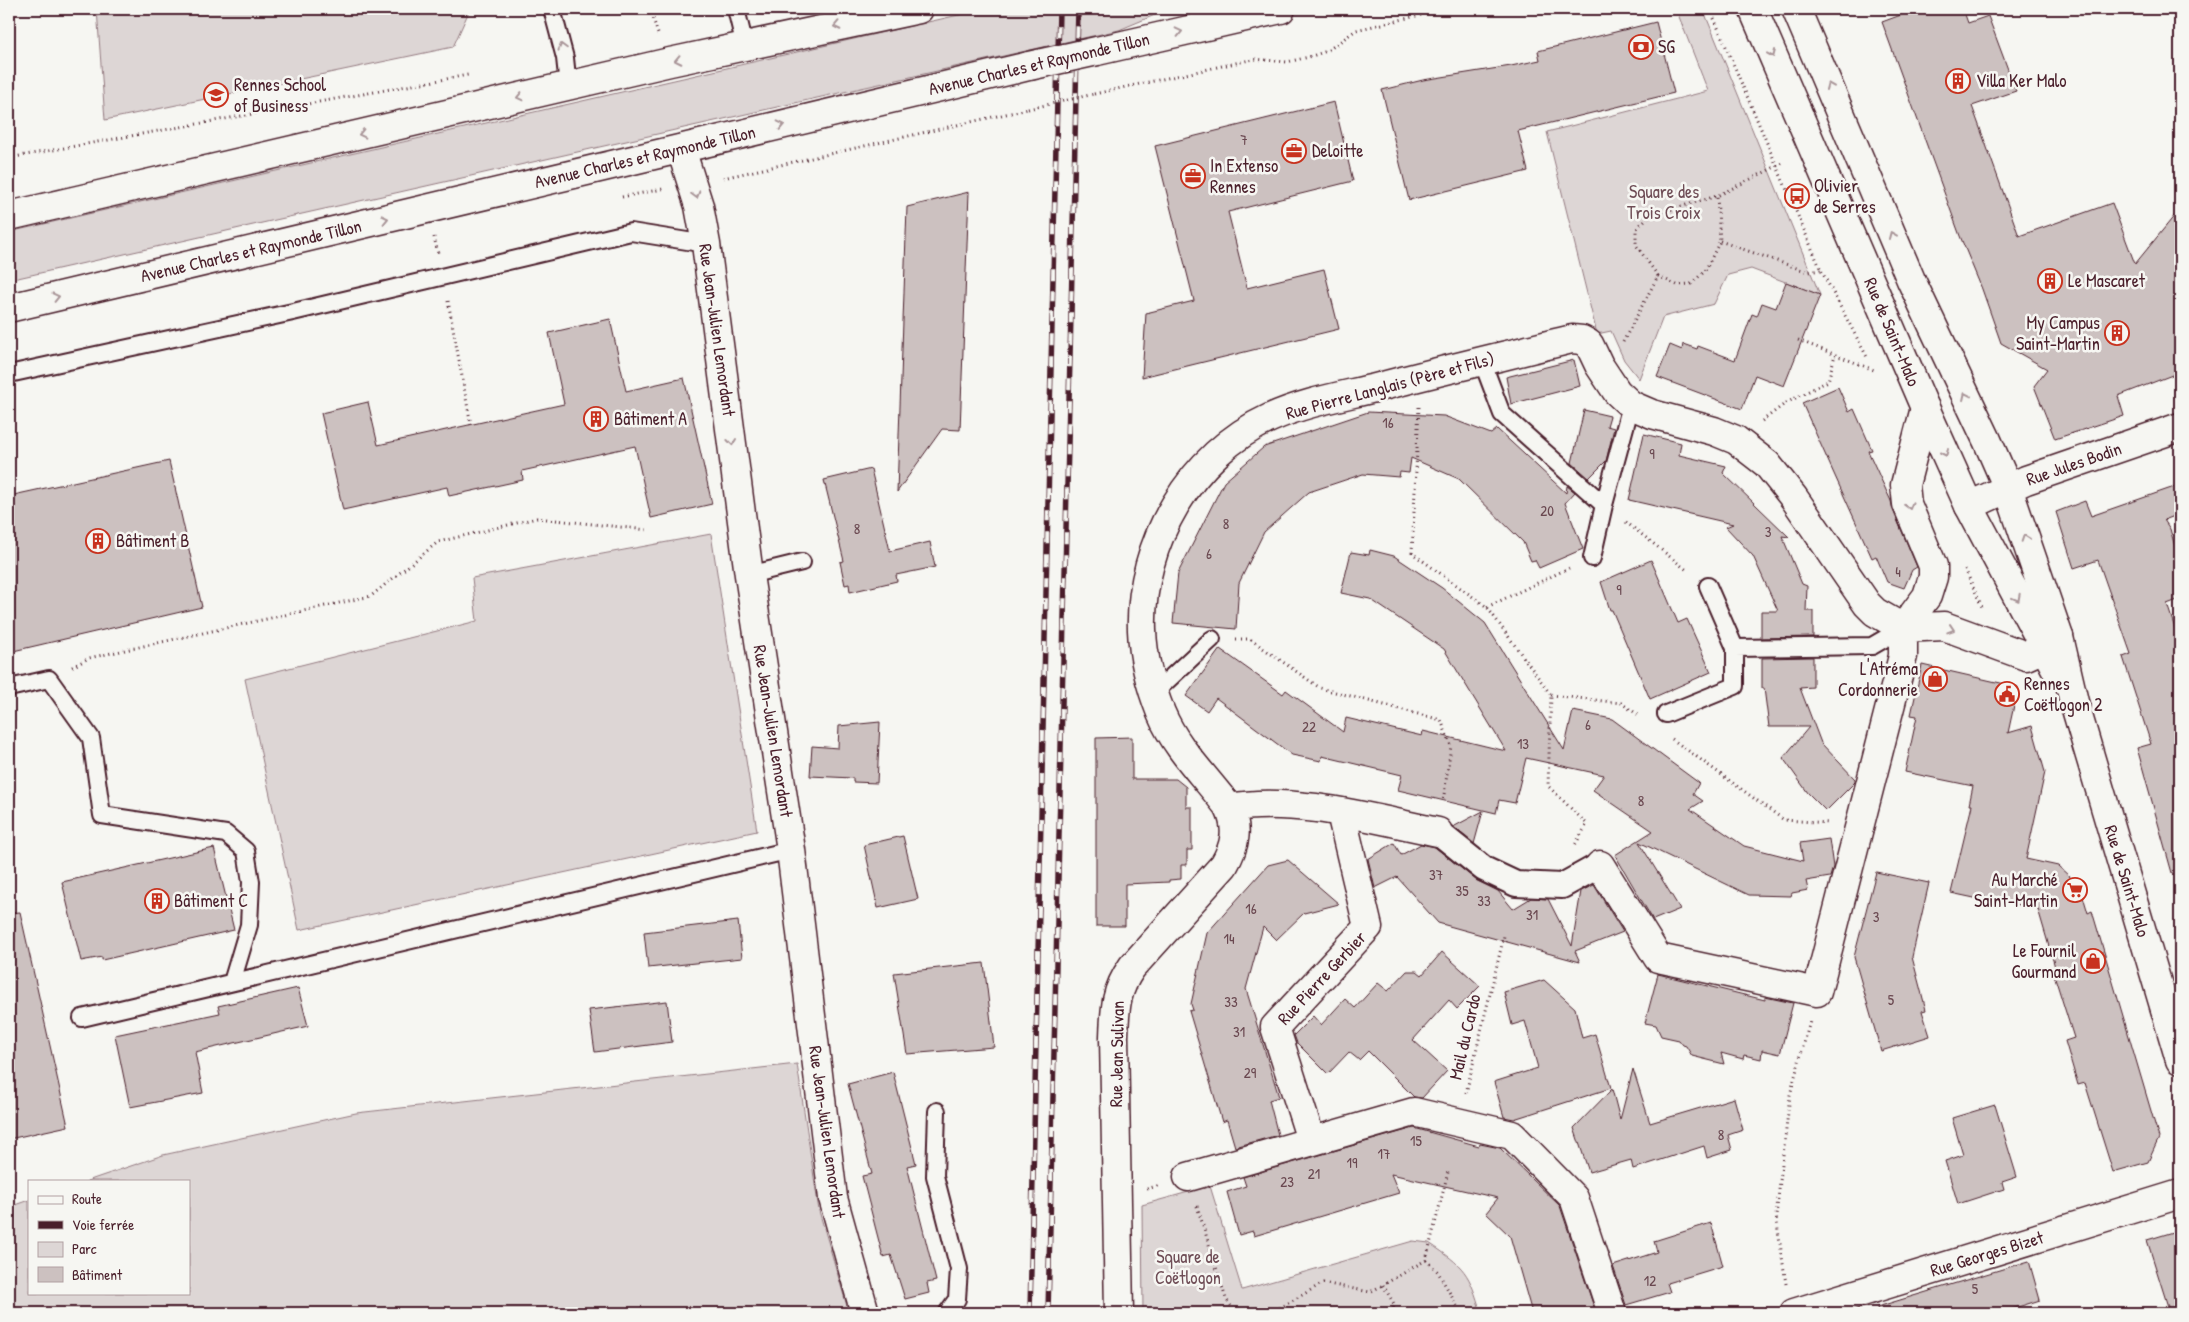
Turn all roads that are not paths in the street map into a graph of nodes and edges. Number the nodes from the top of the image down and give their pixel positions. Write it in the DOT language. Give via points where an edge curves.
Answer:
graph roads {
  1 [pos="552,9"];
  2 [pos="736,9"];
  3 [pos="919,9"];
  4 [pos="1281,9"];
  5 [pos="1753,9"];
  6 [pos="1796,9"];
  7 [pos="744,46"];
  8 [pos="568,86"];
  9 [pos="681,149"];
  10 [pos="9,216"];
  11 [pos="706,244"];
  12 [pos="9,308"];
  13 [pos="1482,361"];
  14 [pos="9,374"];
  15 [pos="1631,405"];
  16 [pos="1925,408"];
  17 [pos="2180,427"];
  18 [pos="2008,488"];
  19 [pos="1604,505"];
  20 [pos="1969,506"];
  21 [pos="1592,558"];
  22 [pos="802,562"];
  23 [pos="748,563"];
  24 [pos="1708,586"];
  25 [pos="1903,628"];
  26 [pos="1212,639"];
  27 [pos="2051,643"];
  28 [pos="1735,648"];
  29 [pos="9,688"];
  30 [pos="1154,693"];
  31 [pos="1666,714"];
  32 [pos="1229,808"];
  33 [pos="1341,813"];
  34 [pos="1438,832"];
  35 [pos="791,850"];
  36 [pos="1600,865"];
  37 [pos="232,982"];
  38 [pos="82,1018"];
  39 [pos="2180,1060"];
  40 [pos="937,1111"];
  41 [pos="1311,1140"];
  42 [pos="1188,1177"];
  43 [pos="2180,1194"];
  44 [pos="1791,1304"];
  45 [pos="865,1313"];
  46 [pos="947,1313"];
  47 [pos="1119,1313"];
  48 [pos="1612,1313"];
  8 -- 1 [label="lane, one-way" via="565,58"];
  2 -- 7 [label="lane"];
  3 -- 7 [label="street, one-way"];
  9 -- 4 [label="street, Avenue Charles et Raymonde Tillon, one-way, bridge"];
  5 -- 16 [label="street, Rue de Saint-Malo, one-way"];
  18 -- 6 [label="street, Rue de Saint-Malo, one-way" via="1911,280"];
  7 -- 8 [label="street, one-way"];
  8 -- 10 [label="street, one-way"];
  9 -- 11 [label="street, Rue Jean-Julien Lemordant, one-way" via="693,184"];
  12 -- 9 [label="street, Avenue Charles et Raymonde Tillon, one-way"];
  11 -- 14 [label="lane" via="631,232 293,312"];
  11 -- 23 [label="street, Rue Jean-Julien Lemordant, one-way"];
  13 -- 15 [label="street, Rue Pierre Langlais (Père et Fils)" via="1572,339 1589,347 1617,392"];
  13 -- 19 [label="lane" via="1502,414"];
  13 -- 30 [label="street, Rue Pierre Langlais (Père et Fils)" via="1294,408 1247,431 1206,464 1168,516 1148,572 1142,631"];
  15 -- 19 [label="lane"];
  15 -- 25 [label="street" via="1736,440 1760,458 1780,478 1867,604"];
  16 -- 20 [label="street, Rue de Saint-Malo, one-way"];
  16 -- 25 [label="street, one-way" via="1905,485 1907,504 1933,566 1933,577 1927,596"];
  17 -- 18 [label="street, Rue Jules Bodin"];
  18 -- 20 [label="street, Rue Jules Bodin"];
  27 -- 18 [label="street, Rue de Saint-Malo, one-way"];
  19 -- 21 [label="lane"];
  20 -- 27 [label="street, Rue de Saint-Malo, one-way"];
  22 -- 23 [label="lane"];
  23 -- 35 [label="street, Rue Jean-Julien Lemordant"];
  24 -- 28 [label="lane"];
  25 -- 27 [label="street, one-way" via="1944,626 2026,656"];
  25 -- 28 [label="lane" via="1872,646"];
  25 -- 36 [label="street" via="1902,656 1818,992 1658,958"];
  26 -- 30 [label="lane"];
  27 -- 39 [label="street, Rue de Saint-Malo" via="2074,702"];
  28 -- 31 [label="lane" via="1735,686"];
  29 -- 37 [label="lane" via="50,679 91,738 102,815 226,834 246,850 252,882 249,925"];
  30 -- 32 [label="street, Rue Pierre Langlais (Père et Fils)" via="1177,743"];
  32 -- 33 [label="street" via="1273,804"];
  32 -- 47 [label="street, Rue Jean Sulivan" via="1235,819 1235,835 1224,865 1132,967 1122,981 1117,997 1114,1037"];
  33 -- 34 [label="street"];
  33 -- 41 [label="street, Rue Pierre Gerbier" via="1368,927 1275,1027"];
  34 -- 36 [label="street" via="1484,869 1516,884 1562,886"];
  35 -- 37 [label="lane"];
  35 -- 45 [label="street, Rue Jean-Julien Lemordant" via="833,1198"];
  37 -- 38 [label="lane"];
  40 -- 46 [label="lane" via="935,1176 959,1269 958,1300"];
  41 -- 42 [label="street"];
  41 -- 48 [label="street" via="1414,1112 1512,1135 1574,1198"];
  43 -- 44 [label="street, Rue Georges Bizet"];
}
